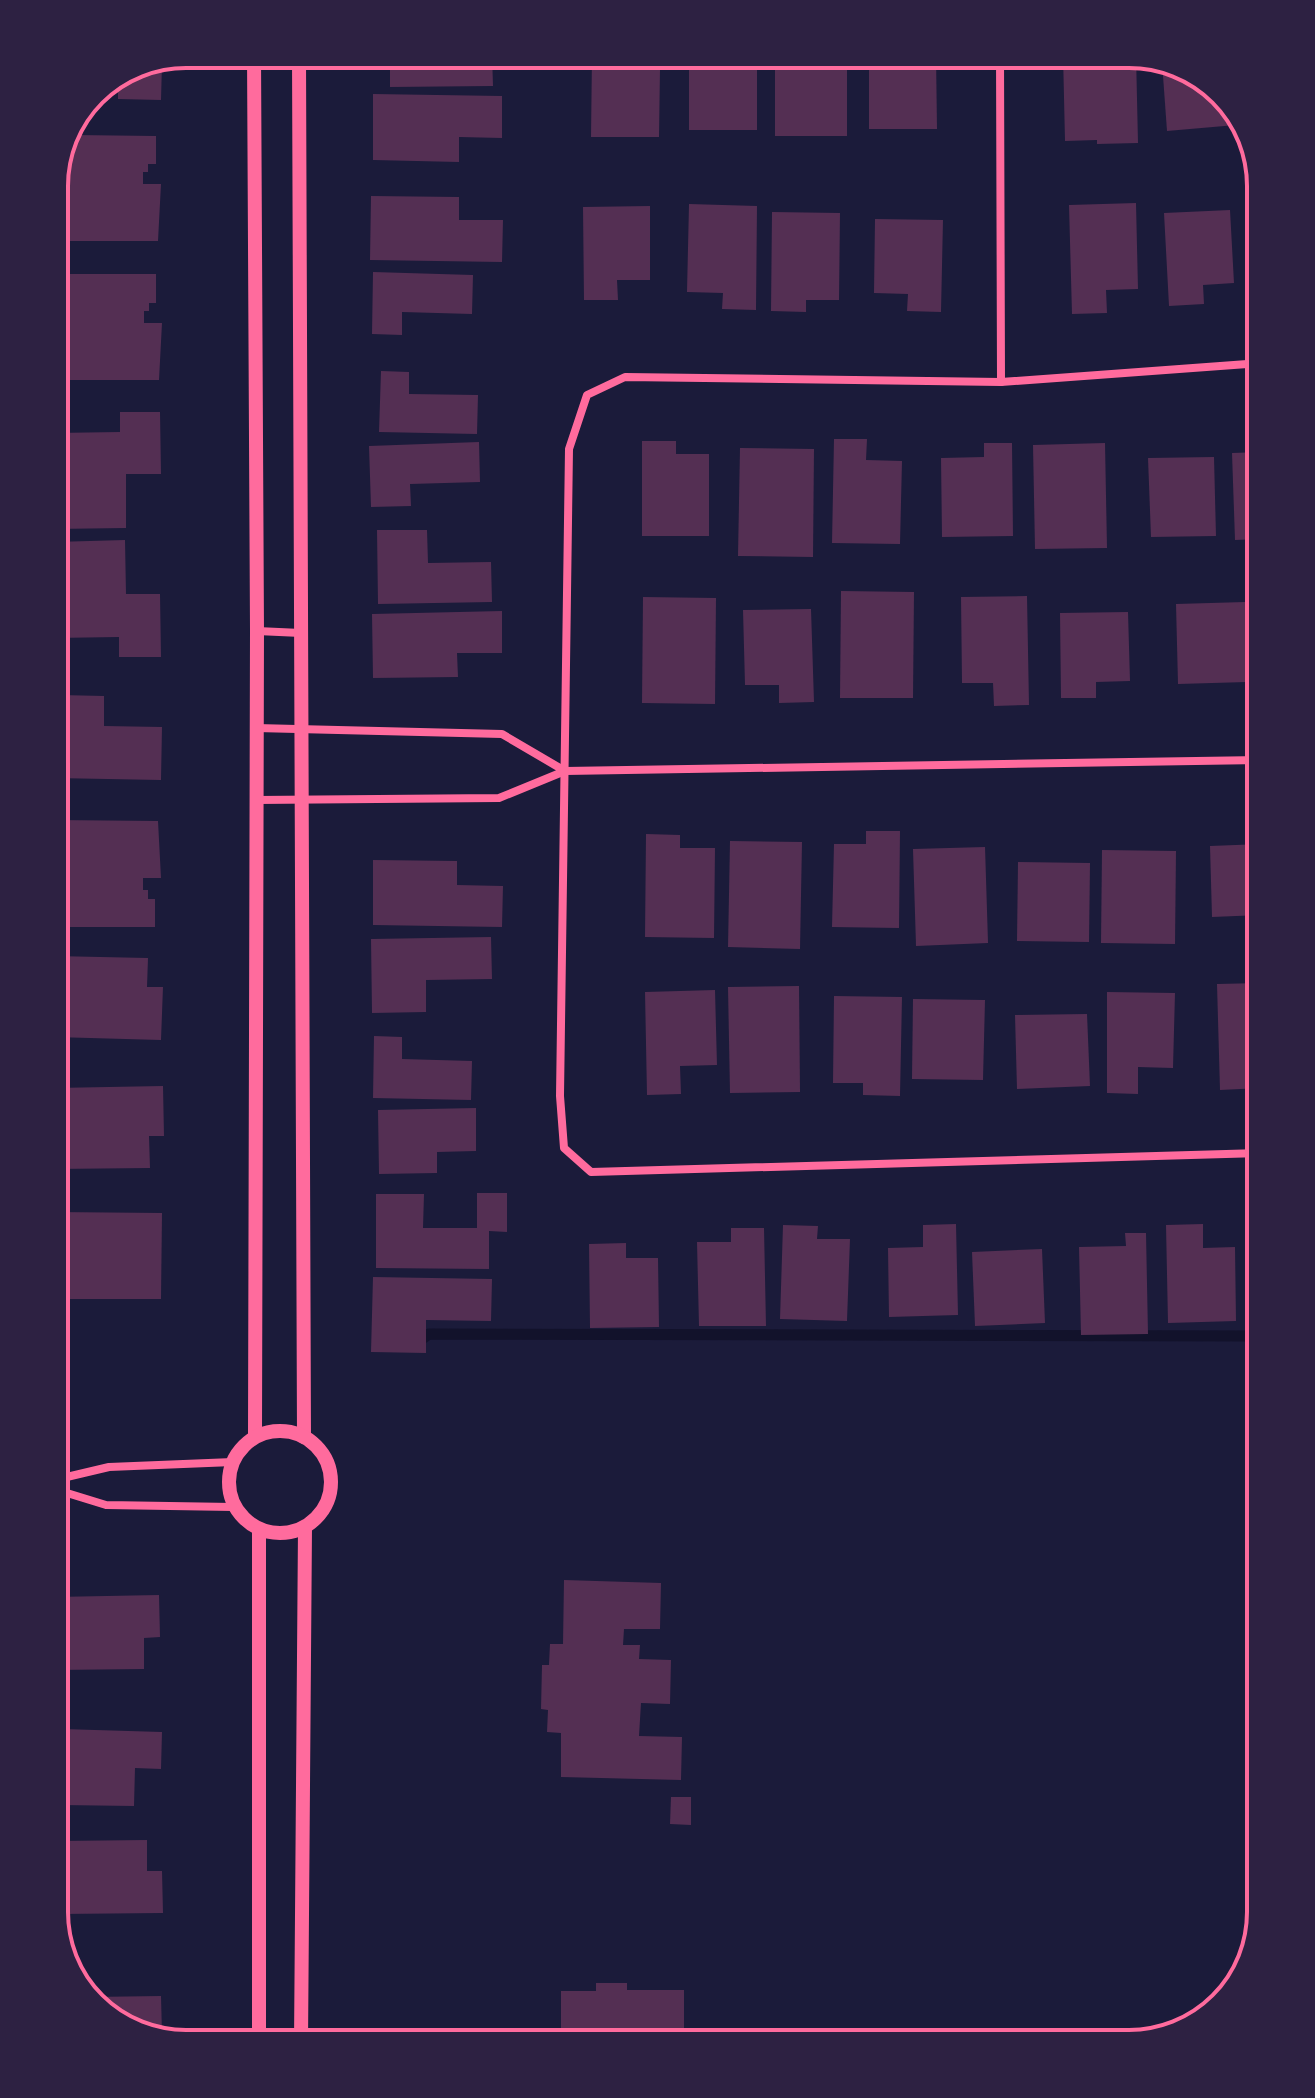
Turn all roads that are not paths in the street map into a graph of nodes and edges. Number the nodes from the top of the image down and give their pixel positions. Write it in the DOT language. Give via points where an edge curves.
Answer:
graph roads {
  1 [pos="254,68"];
  2 [pos="299,68"];
  3 [pos="1000,68"];
  4 [pos="1247,364"];
  5 [pos="1001,382"];
  6 [pos="257,631"];
  7 [pos="301,633"];
  8 [pos="256,728"];
  9 [pos="301,729"];
  10 [pos="1247,760"];
  11 [pos="565,771"];
  12 [pos="256,800"];
  13 [pos="302,801"];
  14 [pos="1247,1153"];
  15 [pos="255,1435"];
  16 [pos="304,1437"];
  17 [pos="233,1462"];
  18 [pos="68,1477"];
  19 [pos="68,1493"];
  20 [pos="233,1507"];
  21 [pos="305,1527"];
  22 [pos="259,1531"];
  23 [pos="259,2030"];
  24 [pos="301,2030"];
  1 -- 6 [label="street"];
  2 -- 7 [label="street"];
  3 -- 5 [label="street"];
  4 -- 5 [label="street"];
  5 -- 11 [label="street" via="625,377 587,395 569,449"];
  6 -- 7 [label="street"];
  6 -- 8 [label="street"];
  7 -- 9 [label="street"];
  8 -- 9 [label="street"];
  8 -- 12 [label="street"];
  9 -- 11 [label="street" via="502,734"];
  9 -- 13 [label="street"];
  10 -- 11 [label="street"];
  11 -- 13 [label="street" via="499,798"];
  11 -- 14 [label="street" via="560,1096 564,1148 591,1172"];
  12 -- 13 [label="street"];
  12 -- 15 [label="street"];
  13 -- 16 [label="street"];
  15 -- 16 [label="street" via="278,1429"];
  15 -- 17 [label="street"];
  16 -- 21 [label="street" via="326,1459 331,1490 317,1518"];
  17 -- 18 [label="street" via="109,1467"];
  17 -- 20 [label="street" via="228,1481"];
  19 -- 20 [label="street" via="106,1505"];
  20 -- 22 [label="street"];
  21 -- 22 [label="street" via="285,1534"];
  21 -- 24 [label="street"];
  22 -- 23 [label="street"];
}
